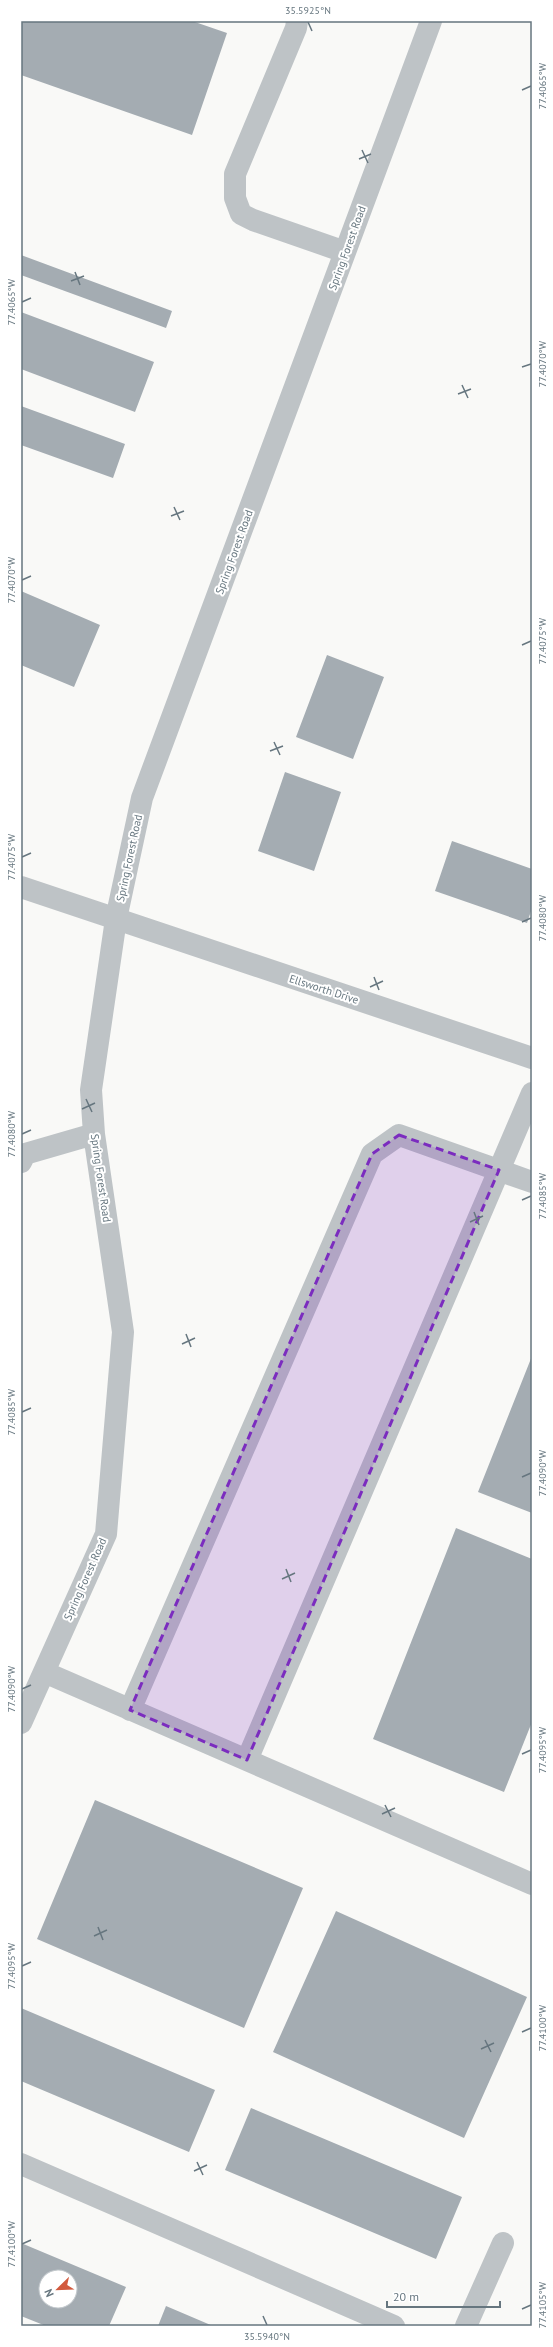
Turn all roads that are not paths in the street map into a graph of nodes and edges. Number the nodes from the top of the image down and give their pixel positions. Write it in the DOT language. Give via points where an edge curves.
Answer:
graph roads {
  1 [pos="297,21"];
  2 [pos="431,21"];
  3 [pos="345,252"];
  4 [pos="21,887"];
  5 [pos="116,919"];
  6 [pos="532,1058"];
  7 [pos="532,1093"];
  8 [pos="94,1134"];
  9 [pos="21,1162"];
  10 [pos="499,1170"];
  11 [pos="532,1182"];
  12 [pos="44,1672"];
  13 [pos="130,1710"];
  14 [pos="21,1723"];
  15 [pos="247,1760"];
  16 [pos="532,1884"];
  17 [pos="21,2164"];
  18 [pos="503,2243"];
  19 [pos="394,2326"];
  20 [pos="466,2326"];
  1 -- 3 [label="street" via="235,174 235,198 241,214 253,220"];
  2 -- 3 [label="street, Spring Forest Road"];
  3 -- 5 [label="street, Spring Forest Road" via="142,798"];
  4 -- 5 [label="street, Ellsworth Drive"];
  5 -- 6 [label="street, Ellsworth Drive"];
  5 -- 8 [label="street, Spring Forest Road" via="91,1090"];
  7 -- 10 [label="street"];
  8 -- 9 [label="street" via="24,1154"];
  8 -- 12 [label="street, Spring Forest Road" via="122,1332 106,1534"];
  10 -- 11 [label="street"];
  10 -- 13 [label="street" via="399,1135 372,1154"];
  10 -- 15 [label="street"];
  12 -- 13 [label="street"];
  12 -- 14 [label="street, Spring Forest Road"];
  13 -- 15 [label="street"];
  15 -- 16 [label="street"];
  17 -- 19 [label="street"];
  18 -- 20 [label="street"];
}
